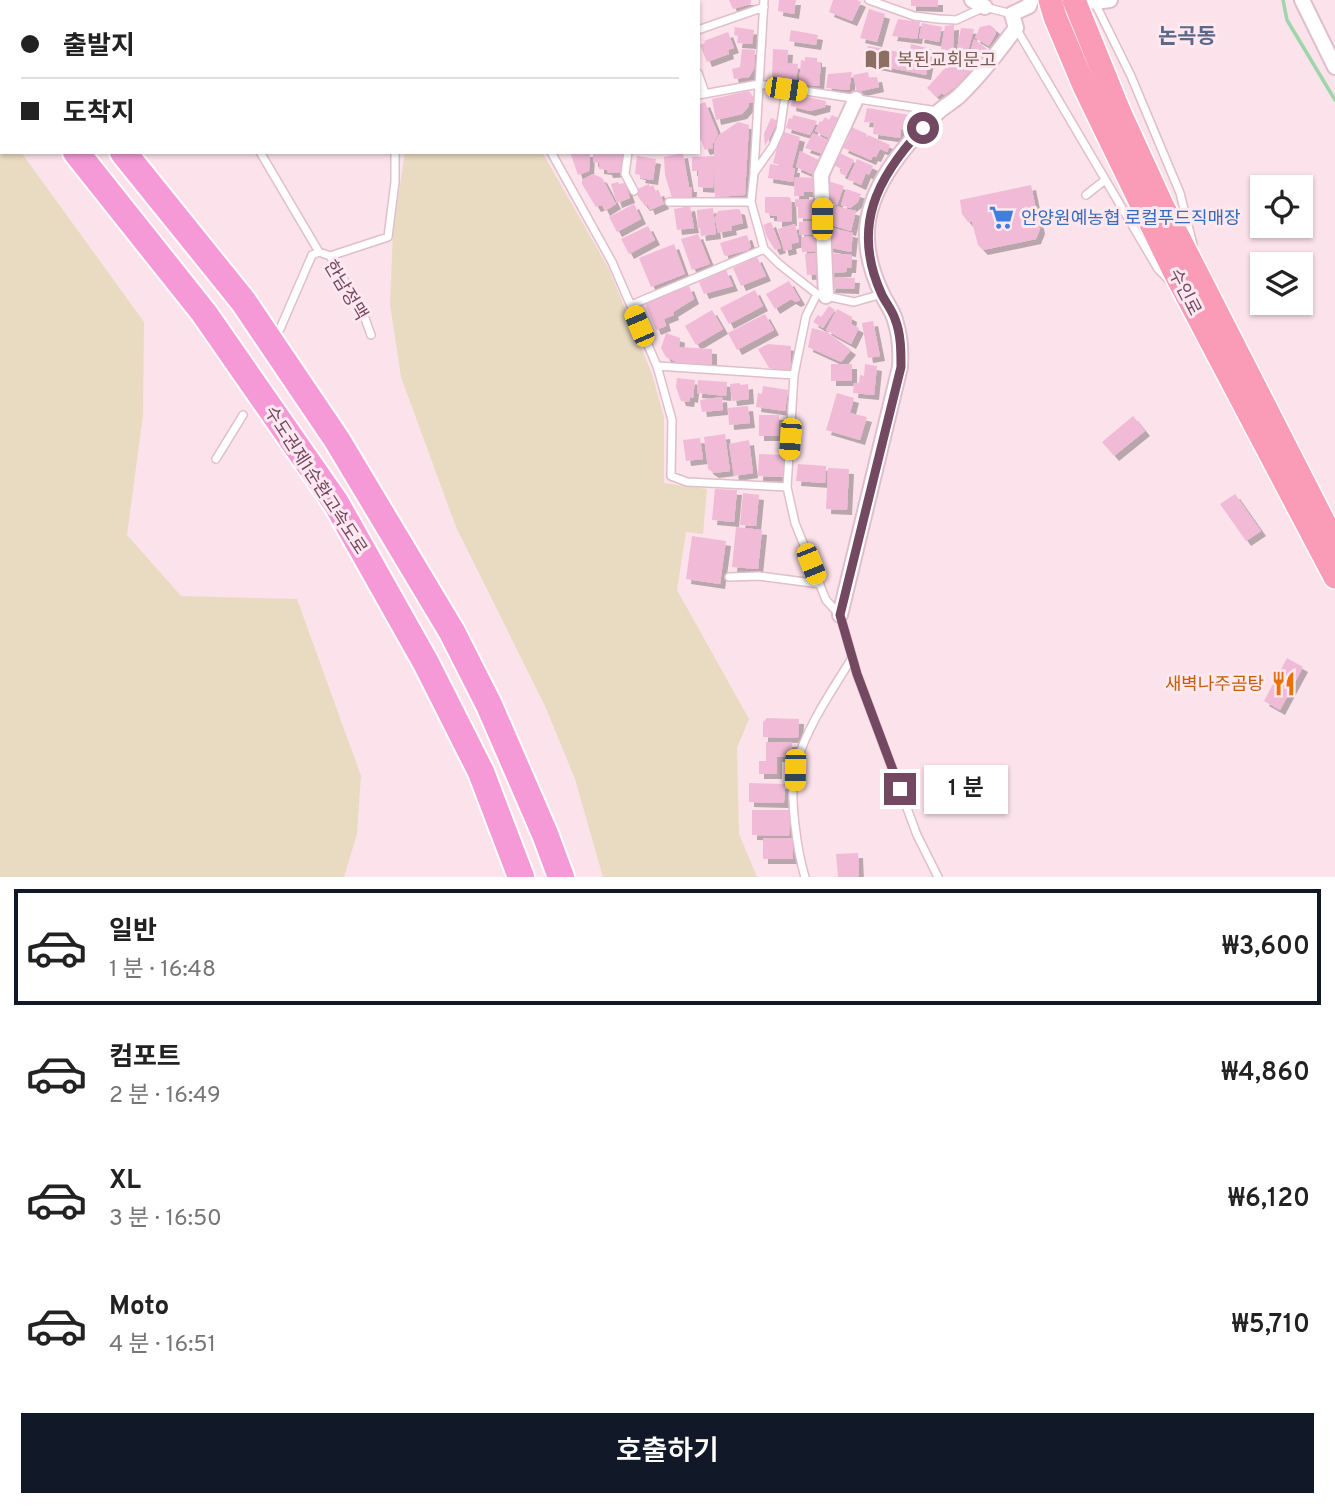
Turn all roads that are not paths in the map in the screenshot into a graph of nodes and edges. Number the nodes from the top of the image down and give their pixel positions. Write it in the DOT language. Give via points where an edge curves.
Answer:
graph roads {
  1 [pos="869,0"];
  2 [pos="1031,0"];
  3 [pos="1050,0"];
  4 [pos="1110,0"];
  5 [pos="1301,0"];
  6 [pos="1087,1"];
  7 [pos="764,3"];
  8 [pos="978,4"];
  9 [pos="1014,21"];
  10 [pos="700,29"];
  11 [pos="1335,67"];
  12 [pos="759,84"];
  13 [pos="786,89"];
  14 [pos="701,94"];
  15 [pos="856,99"];
  16 [pos="939,111"];
  17 [pos="78,154"];
  18 [pos="125,154"];
  19 [pos="261,154"];
  20 [pos="395,154"];
  21 [pos="552,154"];
  22 [pos="628,154"];
  23 [pos="754,173"];
  24 [pos="1105,180"];
  25 [pos="634,191"];
  26 [pos="1086,195"];
  27 [pos="669,202"];
  28 [pos="751,202"];
  29 [pos="764,249"];
  30 [pos="319,252"];
  31 [pos="330,256"];
  32 [pos="1201,279"];
  33 [pos="882,294"];
  34 [pos="822,295"];
  35 [pos="1191,304"];
  36 [pos="631,305"];
  37 [pos="280,329"];
  38 [pos="371,335"];
  39 [pos="657,366"];
  40 [pos="794,374"];
  41 [pos="243,415"];
  42 [pos="216,459"];
  43 [pos="787,487"];
  44 [pos="1335,544"];
  45 [pos="729,577"];
  46 [pos="1335,577"];
  47 [pos="820,584"];
  48 [pos="840,615"];
  49 [pos="852,657"];
  50 [pos="521,877"];
  51 [pos="561,877"];
  52 [pos="806,877"];
  53 [pos="938,877"];
  1 -- 8 [label="lane" via="914,16 956,20"];
  2 -- 9 [label="street"];
  3 -- 35 [label="main road, 수인로" via="1085,88"];
  4 -- 6 [label="street"];
  5 -- 11 [label="street"];
  6 -- 32 [label="main road, 수인로" via="1119,111"];
  6 -- 32 [label="lane" via="1180,193"];
  7 -- 10 [label="lane"];
  7 -- 12 [label="lane"];
  8 -- 9 [label="lane"];
  9 -- 16 [label="street" via="990,63"];
  9 -- 24 [label="lane" via="1068,107"];
  12 -- 13 [label="lane"];
  12 -- 14 [label="lane"];
  12 -- 23 [label="lane"];
  13 -- 15 [label="lane"];
  13 -- 23 [label="lane" via="780,130"];
  15 -- 16 [label="lane"];
  15 -- 34 [label="street" via="821,175"];
  16 -- 33 [label="street" via="884,178 870,211 867,240"];
  17 -- 50 [label="highway, 수도권제1순환고속도로" via="204,313 336,503 475,760"];
  18 -- 51 [label="highway, 수도권제1순환고속도로" via="243,301 337,440 452,632 489,705"];
  19 -- 30 [label="lane"];
  20 -- 31 [label="lane" via="388,237"];
  21 -- 36 [label="lane" via="612,261"];
  22 -- 25 [label="lane" via="625,174"];
  23 -- 28 [label="lane"];
  24 -- 26 [label="lane"];
  24 -- 35 [label="lane" via="1158,269"];
  27 -- 28 [label="lane"];
  28 -- 29 [label="lane"];
  29 -- 34 [label="lane"];
  29 -- 36 [label="lane"];
  30 -- 31 [label="lane, 한남정맥"];
  30 -- 37 [label="lane, 한남정맥" via="312,255"];
  31 -- 38 [label="lane, 한남정맥"];
  32 -- 44 [label="main road, 수인로"];
  33 -- 34 [label="lane" via="854,302"];
  33 -- 48 [label="street" via="895,318 901,367"];
  34 -- 40 [label="lane" via="806,316"];
  35 -- 46 [label="main road, 수인로"];
  36 -- 39 [label="lane"];
  39 -- 40 [label="lane"];
  39 -- 43 [label="lane" via="671,420 671,476 687,482"];
  40 -- 43 [label="lane"];
  41 -- 42 [label="lane"];
  43 -- 47 [label="lane" via="795,523"];
  45 -- 47 [label="lane"];
  47 -- 48 [label="lane" via="826,600"];
  48 -- 49 [label="lane"];
  49 -- 52 [label="lane" via="817,716 795,770 797,843"];
  49 -- 53 [label="lane" via="917,835"];
}
